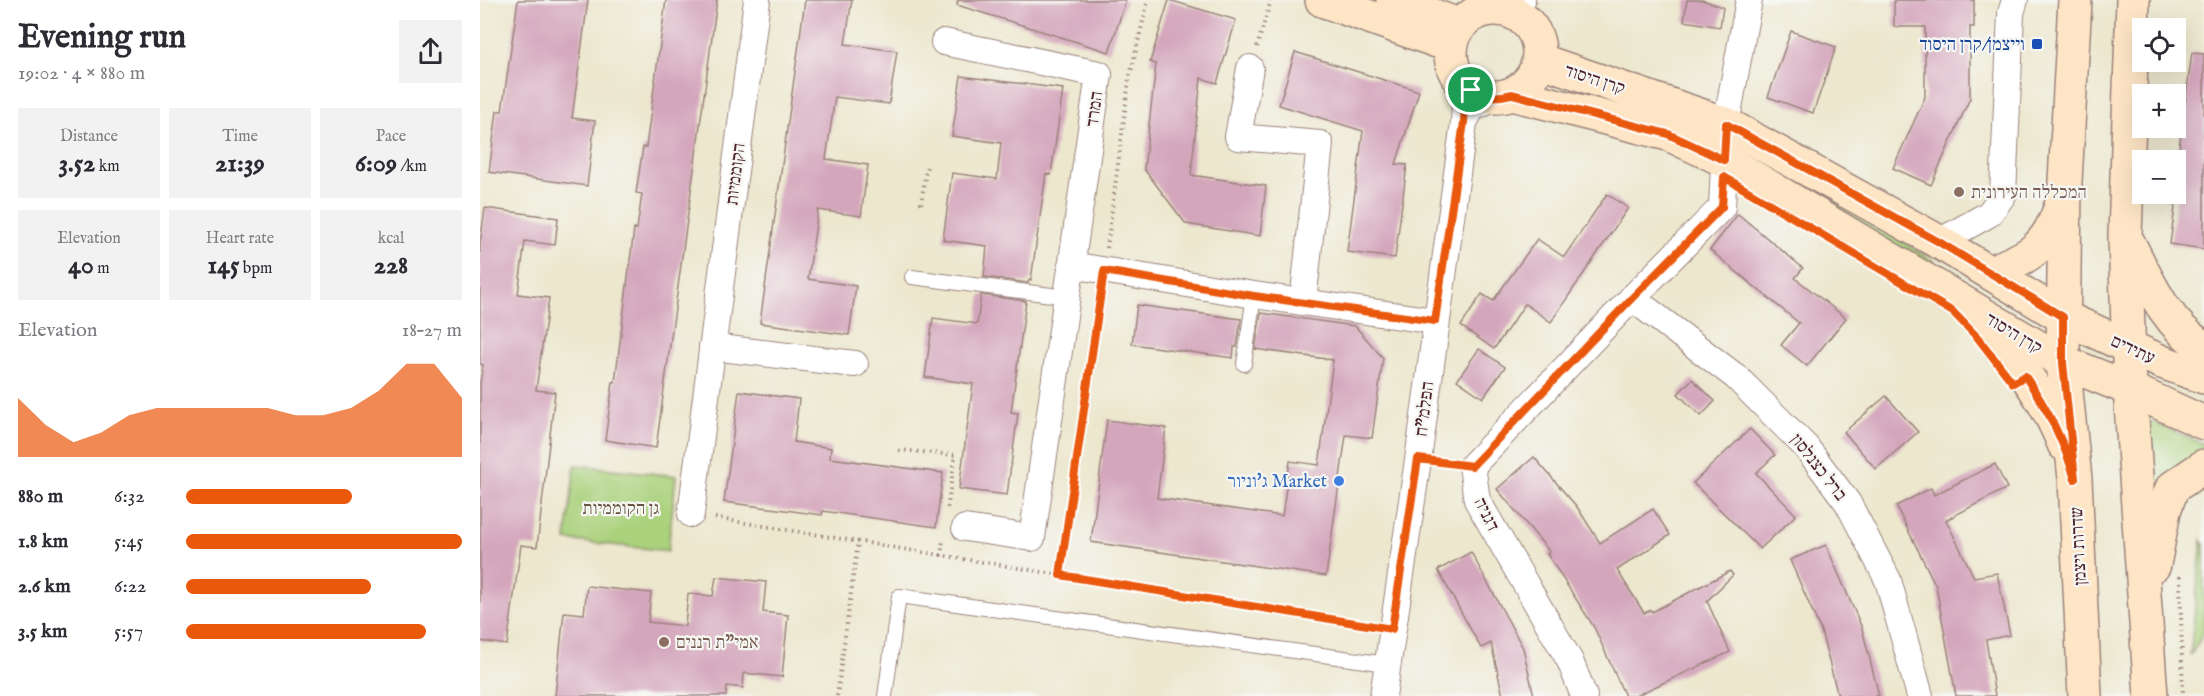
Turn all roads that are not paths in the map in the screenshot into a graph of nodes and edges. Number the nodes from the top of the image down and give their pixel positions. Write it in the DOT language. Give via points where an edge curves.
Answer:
graph roads {
  1 [pos="757,0"];
  2 [pos="1322,0"];
  3 [pos="1393,0"];
  4 [pos="1749,0"];
  5 [pos="2014,0"];
  6 [pos="2074,0"];
  7 [pos="2133,0"];
  8 [pos="1518,6"];
  9 [pos="1455,36"];
  10 [pos="944,42"];
  11 [pos="1539,60"];
  12 [pos="1250,68"];
  13 [pos="1461,81"];
  14 [pos="1505,95"];
  15 [pos="1464,122"];
  16 [pos="1726,124"];
  17 [pos="1724,160"];
  18 [pos="2066,181"];
  19 [pos="2125,236"];
  20 [pos="1939,242"];
  21 [pos="1071,266"];
  22 [pos="1990,272"];
  23 [pos="912,277"];
  24 [pos="1254,296"];
  25 [pos="1067,297"];
  26 [pos="1632,298"];
  27 [pos="1303,302"];
  28 [pos="1967,306"];
  29 [pos="2063,317"];
  30 [pos="1435,321"];
  31 [pos="2129,346"];
  32 [pos="712,347"];
  33 [pos="2204,348"];
  34 [pos="2063,363"];
  35 [pos="855,364"];
  36 [pos="1244,364"];
  37 [pos="2204,377"];
  38 [pos="2130,389"];
  39 [pos="2204,423"];
  40 [pos="2204,466"];
  41 [pos="2075,479"];
  42 [pos="691,514"];
  43 [pos="951,528"];
  44 [pos="2145,620"];
  45 [pos="1387,664"];
  46 [pos="885,696"];
  47 [pos="1383,696"];
  48 [pos="1584,696"];
  49 [pos="1920,696"];
  50 [pos="2085,696"];
  51 [pos="2151,696"];
  1 -- 32 [label="street, הקוממיות"];
  2 -- 9 [label="main road"];
  3 -- 9 [label="main road"];
  4 -- 16 [label="street, דגניה"];
  5 -- 20 [label="street" via="2003,195 1989,214"];
  6 -- 18 [label="main road, שדרות ויצמן"];
  7 -- 19 [label="main road"];
  8 -- 9 [label="main road" via="1490,8 1468,17"];
  8 -- 11 [label="main road" via="1534,32"];
  9 -- 13 [label="main road" via="1450,58"];
  10 -- 21 [label="street, המרד" via="1099,74"];
  11 -- 14 [label="main road" via="1525,86"];
  11 -- 16 [label="main road, קרן היסוד"];
  12 -- 27 [label="street" via="1238,138 1320,144"];
  13 -- 14 [label="main road" via="1478,93"];
  13 -- 15 [label="street, הפלמ\"ח"];
  14 -- 15 [label="street" via="1472,108"];
  14 -- 17 [label="main road, קרן היסוד" via="1668,134"];
  15 -- 30 [label="street, הפלמ\"ח"];
  16 -- 17 [label="street, דגניה"];
  16 -- 20 [label="main road, קרן היסוד"];
  17 -- 26 [label="street, דגניה" via="1722,207"];
  17 -- 28 [label="main road, קרן היסוד"];
  18 -- 22 [label="main road" via="2061,207 2040,247 2017,262"];
  18 -- 29 [label="main road, שדרות ויצמן"];
  19 -- 31 [label="main road"];
  19 -- 33 [label="main road" via="2172,321"];
  20 -- 22 [label="main road, קרן היסוד"];
  21 -- 24 [label="street"];
  21 -- 25 [label="street, המרד"];
  22 -- 29 [label="main road, קרן היסוד"];
  23 -- 25 [label="lane"];
  24 -- 27 [label="street"];
  24 -- 36 [label="lane"];
  25 -- 43 [label="street, המרד" via="1032,538"];
  26 -- 48 [label="street, דגניה" via="1472,466 1477,500 1570,661"];
  26 -- 49 [label="street, ברל כצנלסון" via="1736,378 1806,447 1848,503 1888,580"];
  27 -- 30 [label="street"];
  28 -- 34 [label="main road, קרן היסוד"];
  28 -- 41 [label="main road" via="2011,356 2041,399 2061,435"];
  29 -- 31 [label="main road, עתידים"];
  29 -- 34 [label="main road, שדרות ויצמן"];
  30 -- 45 [label="street, הפלמ\"ח"];
  31 -- 37 [label="main road, עתידים" via="2162,363"];
  31 -- 38 [label="main road"];
  32 -- 35 [label="street"];
  32 -- 42 [label="street, הקוממיות"];
  34 -- 38 [label="main road, עתידים"];
  34 -- 41 [label="main road, שדרות ויצמן"];
  38 -- 39 [label="main road, עתידים"];
  38 -- 44 [label="main road"];
  40 -- 44 [label="main road" via="2172,488 2164,511"];
  41 -- 50 [label="main road, שדרות ויצמן"];
  44 -- 51 [label="main road"];
  45 -- 46 [label="lane" via="898,596"];
  45 -- 47 [label="street, הפלמ\"ח"];
}
